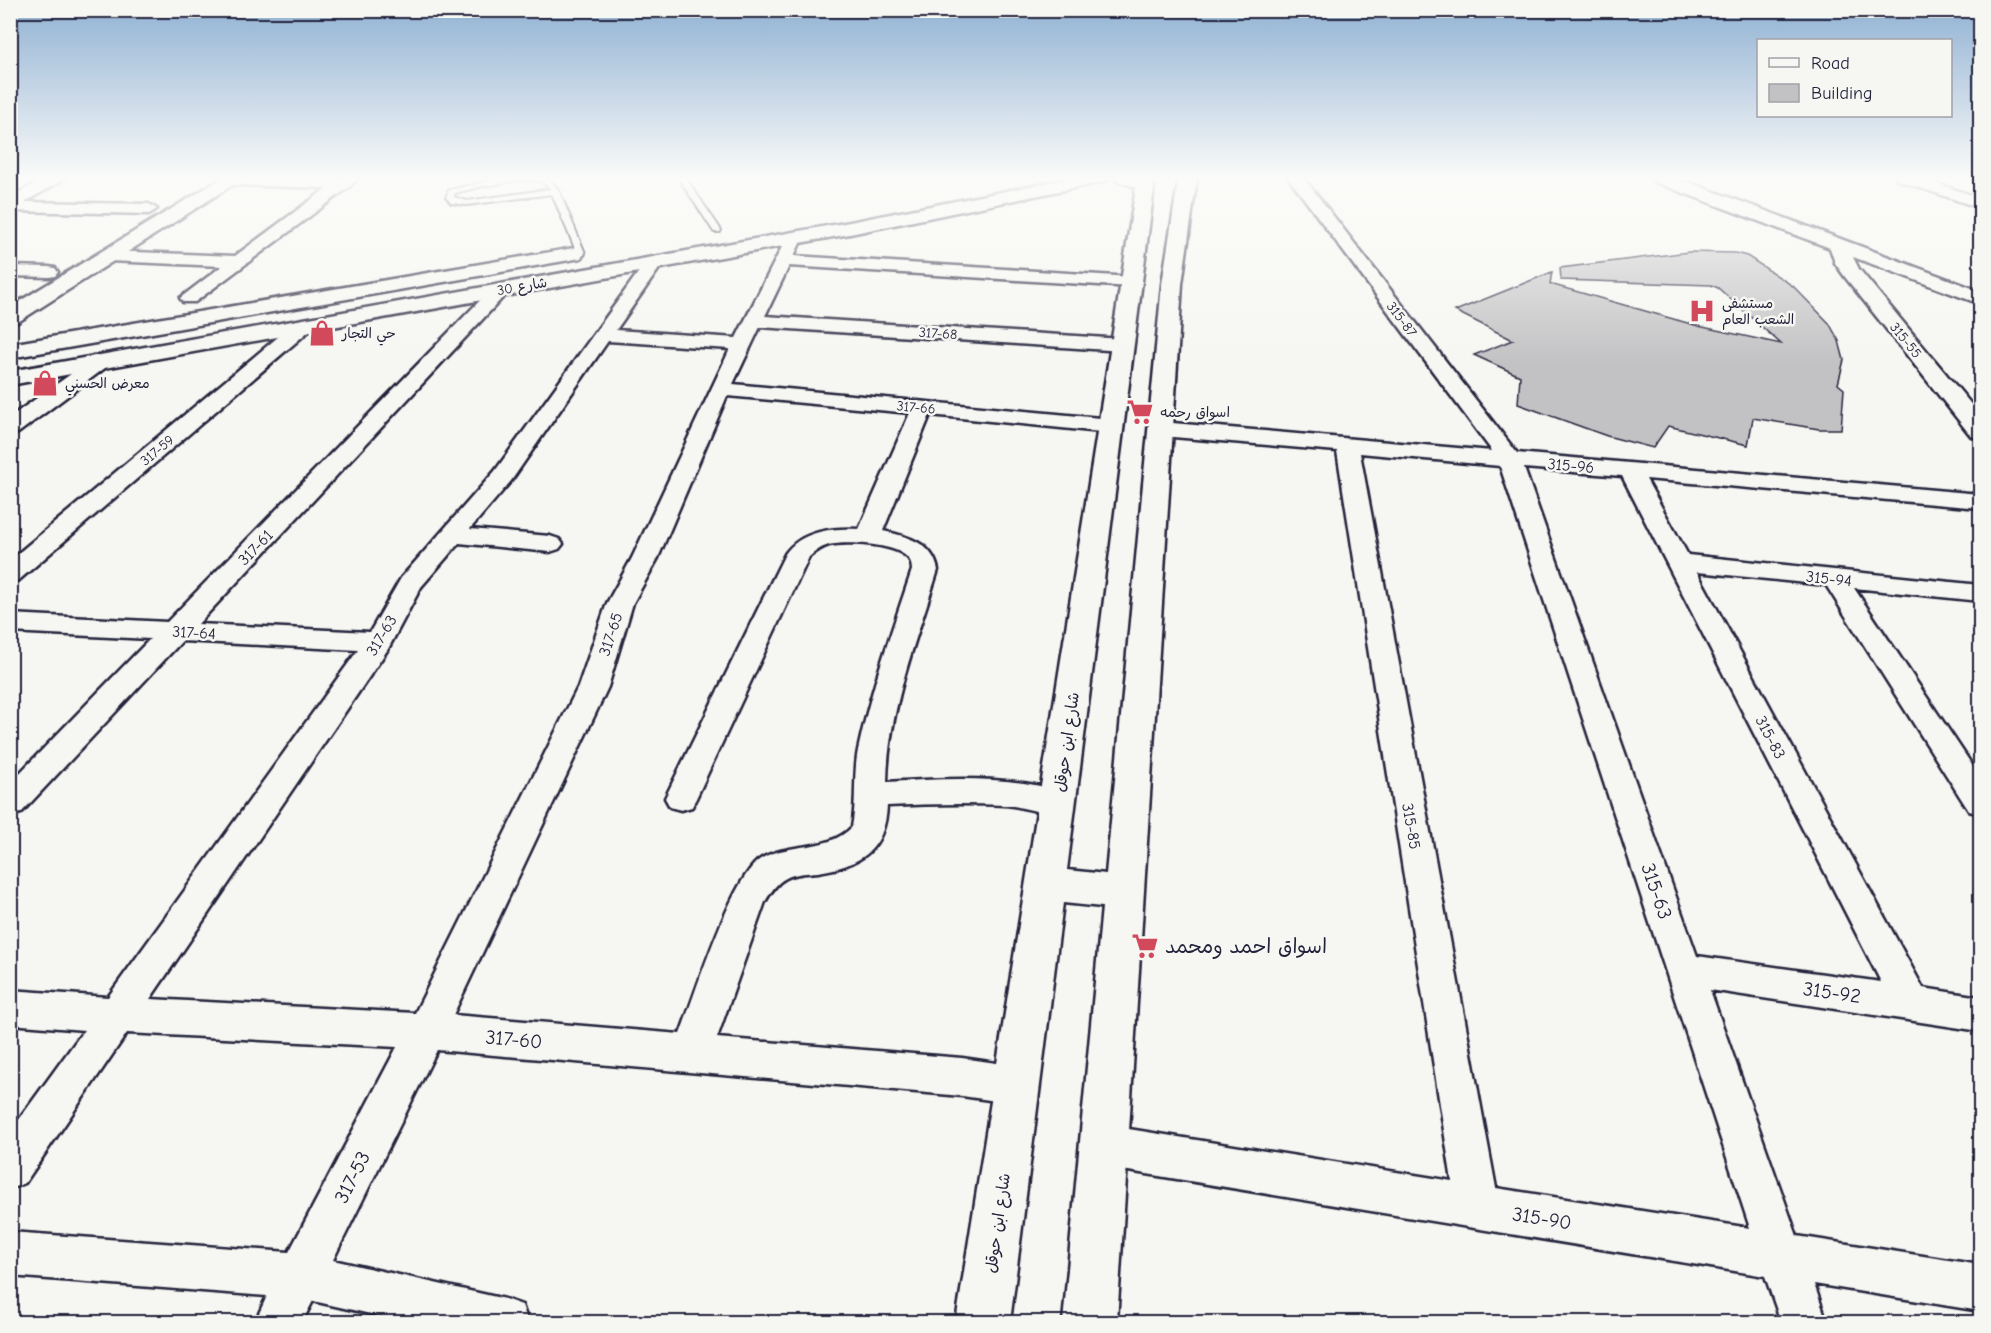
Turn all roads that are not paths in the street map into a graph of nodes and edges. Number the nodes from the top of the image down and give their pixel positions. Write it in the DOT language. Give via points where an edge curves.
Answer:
graph roads {
  1 [pos="102,239"];
  2 [pos="136,239"];
  3 [pos="268,239"];
  4 [pos="575,239"];
  5 [pos="817,239"];
  6 [pos="1138,239"];
  7 [pos="1179,239"];
  8 [pos="1342,239"];
  9 [pos="1825,239"];
  10 [pos="1873,239"];
  11 [pos="1838,244"];
  12 [pos="603,249"];
  13 [pos="789,249"];
  14 [pos="581,253"];
  15 [pos="109,256"];
  16 [pos="239,261"];
  17 [pos="654,263"];
  18 [pos="10,271"];
  19 [pos="50,272"];
  20 [pos="1980,279"];
  21 [pos="1132,282"];
  22 [pos="500,290"];
  23 [pos="10,295"];
  24 [pos="189,298"];
  25 [pos="1980,298"];
  26 [pos="10,317"];
  27 [pos="303,326"];
  28 [pos="749,333"];
  29 [pos="602,335"];
  30 [pos="1123,345"];
  31 [pos="10,351"];
  32 [pos="102,362"];
  33 [pos="10,378"];
  34 [pos="720,389"];
  35 [pos="923,407"];
  36 [pos="1111,426"];
  37 [pos="10,428"];
  38 [pos="1161,429"];
  39 [pos="1980,431"];
  40 [pos="1347,446"];
  41 [pos="1510,460"];
  42 [pos="1630,470"];
  43 [pos="1980,501"];
  44 [pos="453,535"];
  45 [pos="868,537"];
  46 [pos="550,544"];
  47 [pos="1678,562"];
  48 [pos="10,574"];
  49 [pos="1834,578"];
  50 [pos="1980,593"];
  51 [pos="10,623"];
  52 [pos="175,631"];
  53 [pos="378,642"];
  54 [pos="870,795"];
  55 [pos="681,798"];
  56 [pos="1057,802"];
  57 [pos="1980,802"];
  58 [pos="10,804"];
  59 [pos="1046,884"];
  60 [pos="1125,893"];
  61 [pos="1684,970"];
  62 [pos="1911,1003"];
  63 [pos="10,1007"];
  64 [pos="1980,1014"];
  65 [pos="119,1015"];
  66 [pos="426,1031"];
  67 [pos="692,1054"];
  68 [pos="1017,1085"];
  69 [pos="1104,1146"];
  70 [pos="10,1168"];
  71 [pos="1478,1207"];
  72 [pos="10,1254"];
  73 [pos="1781,1256"];
  74 [pos="303,1276"];
  75 [pos="1980,1288"];
  76 [pos="278,1323"];
  77 [pos="505,1323"];
  78 [pos="983,1323"];
  79 [pos="1089,1323"];
  80 [pos="1804,1323"];
  1 -- 19 [label="street"];
  2 -- 15 [label="street"];
  3 -- 16 [label="street"];
  4 -- 14 [label="lane"];
  5 -- 13 [label="street, شارع 30"];
  6 -- 21 [label="street, شارع ابن حوقل"];
  7 -- 38 [label="street"];
  8 -- 41 [label="street, 315-87"];
  9 -- 11 [label="street"];
  10 -- 20 [label="street"];
  11 -- 25 [label="street"];
  11 -- 39 [label="street, 315-55" via="1852,273"];
  12 -- 14 [label="street, شارع 30"];
  13 -- 17 [label="street, شارع 30"];
  13 -- 21 [label="street"];
  13 -- 28 [label="street, 317-65"];
  14 -- 31 [label="street, شارع 30"];
  15 -- 16 [label="street"];
  15 -- 26 [label="street"];
  16 -- 24 [label="street"];
  17 -- 22 [label="street, شارع 30"];
  17 -- 29 [label="street, 317-63"];
  18 -- 19 [label="street"];
  19 -- 23 [label="street"];
  21 -- 30 [label="street, شارع ابن حوقل"];
  22 -- 27 [label="street, شارع 30"];
  22 -- 52 [label="street, 317-61"];
  27 -- 32 [label="street, شارع 30"];
  27 -- 48 [label="street, 317-59"];
  28 -- 29 [label="street, 317-68"];
  28 -- 30 [label="street, 317-68"];
  28 -- 34 [label="street, 317-65"];
  29 -- 44 [label="street, 317-63" via="503,476"];
  30 -- 36 [label="street, شارع ابن حوقل"];
  32 -- 33 [label="street, شارع 30"];
  32 -- 37 [label="street"];
  34 -- 35 [label="street, 317-66"];
  34 -- 66 [label="street, 317-65" via="645,558 620,603 593,687"];
  35 -- 36 [label="street, 317-66"];
  35 -- 45 [label="street"];
  36 -- 56 [label="street, شارع ابن حوقل"];
  38 -- 40 [label="street, 315-96"];
  38 -- 60 [label="street"];
  40 -- 41 [label="street, 315-96"];
  40 -- 71 [label="street, 315-85"];
  41 -- 42 [label="street, 315-96"];
  41 -- 61 [label="street, 315-63"];
  42 -- 43 [label="street, 315-96"];
  42 -- 47 [label="street, 315-83"];
  44 -- 46 [label="street"];
  44 -- 53 [label="street, 317-63" via="410,584"];
  45 -- 54 [label="street" via="911,547 923,558 924,570 881,715"];
  45 -- 55 [label="street" via="821,539 798,554"];
  47 -- 49 [label="street, 315-94"];
  47 -- 62 [label="street, 315-83"];
  49 -- 50 [label="street, 315-94"];
  49 -- 57 [label="street"];
  51 -- 52 [label="street, 317-64"];
  52 -- 53 [label="street, 317-64"];
  52 -- 58 [label="street, 317-61"];
  53 -- 65 [label="street, 317-63"];
  54 -- 56 [label="street" via="947,790 1008,793"];
  54 -- 67 [label="street" via="866,835 852,848 833,856 777,866 760,879 748,900"];
  56 -- 59 [label="street, شارع ابن حوقل"];
  59 -- 60 [label="street"];
  59 -- 68 [label="street, شارع ابن حوقل"];
  60 -- 69 [label="street"];
  61 -- 62 [label="street, 315-92"];
  61 -- 73 [label="street, 315-63"];
  62 -- 64 [label="street, 315-92"];
  63 -- 65 [label="street, 317-60"];
  65 -- 66 [label="street, 317-60"];
  65 -- 70 [label="street, 317-63"];
  66 -- 67 [label="street, 317-60"];
  66 -- 74 [label="street, 317-53"];
  67 -- 68 [label="street, 317-60"];
  68 -- 78 [label="street, شارع ابن حوقل"];
  69 -- 71 [label="street, 315-90"];
  69 -- 79 [label="street"];
  71 -- 73 [label="street, 315-90"];
  72 -- 74 [label="street"];
  73 -- 75 [label="street, 315-90"];
  73 -- 80 [label="street, 315-63"];
  74 -- 76 [label="street, 317-53"];
  74 -- 77 [label="street"];
}
